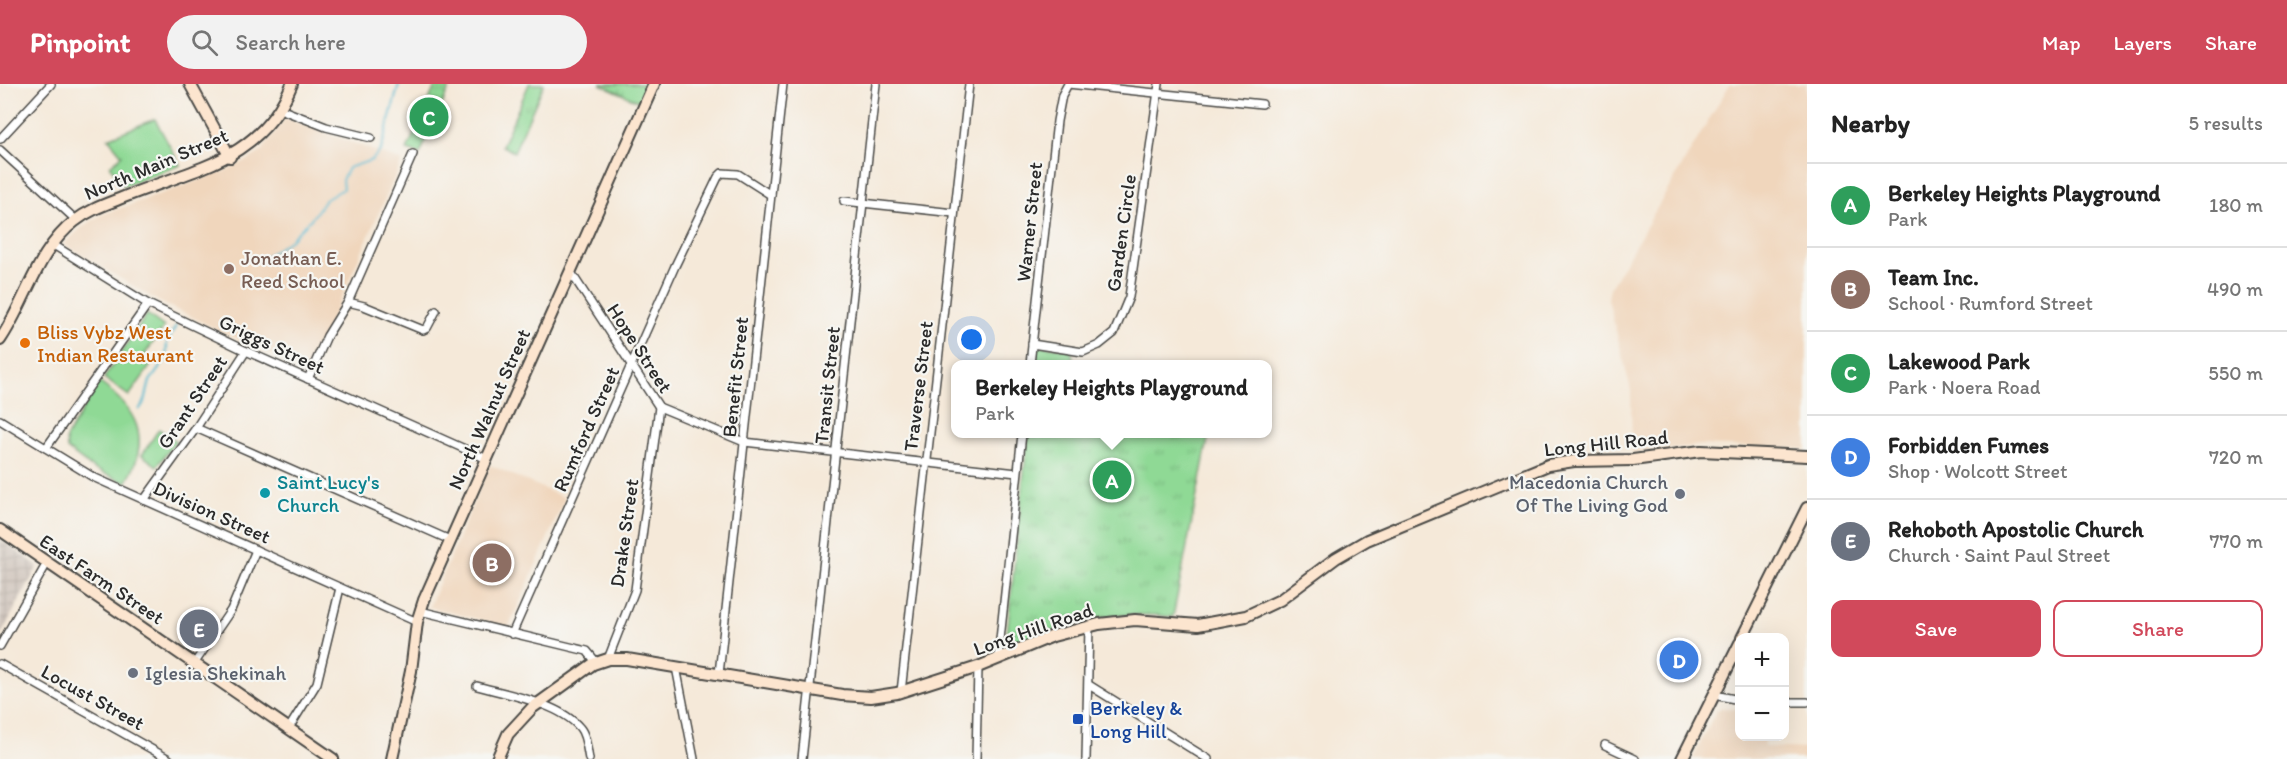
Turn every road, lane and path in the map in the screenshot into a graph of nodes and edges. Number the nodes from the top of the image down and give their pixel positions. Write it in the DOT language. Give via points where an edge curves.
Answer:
graph roads {
  1 [pos="51,84"];
  2 [pos="190,84"];
  3 [pos="292,84"];
  4 [pos="654,84"];
  5 [pos="783,84"];
  6 [pos="876,84"];
  7 [pos="969,84"];
  8 [pos="1068,84"];
  9 [pos="1159,84"];
  10 [pos="1158,92"];
  11 [pos="1262,104"];
  12 [pos="280,109"];
  13 [pos="371,138"];
  14 [pos="0,139"];
  15 [pos="0,150"];
  16 [pos="413,154"];
  17 [pos="230,157"];
  18 [pos="771,195"];
  19 [pos="844,201"];
  20 [pos="863,203"];
  21 [pos="954,213"];
  22 [pos="76,220"];
  23 [pos="52,244"];
  24 [pos="570,271"];
  25 [pos="348,302"];
  26 [pos="148,304"];
  27 [pos="436,311"];
  28 [pos="1,337"];
  29 [pos="1032,344"];
  30 [pos="246,351"];
  31 [pos="1030,360"];
  32 [pos="632,366"];
  33 [pos="308,379"];
  34 [pos="659,407"];
  35 [pos="0,420"];
  36 [pos="196,428"];
  37 [pos="1021,438"];
  38 [pos="744,442"];
  39 [pos="46,448"];
  40 [pos="836,452"];
  41 [pos="1807,456"];
  42 [pos="487,459"];
  43 [pos="926,461"];
  44 [pos="1017,473"];
  45 [pos="144,500"];
  46 [pos="1807,508"];
  47 [pos="0,530"];
  48 [pos="450,540"];
  49 [pos="256,550"];
  50 [pos="47,563"];
  51 [pos="340,588"];
  52 [pos="418,617"];
  53 [pos="1089,626"];
  54 [pos="1744,633"];
  55 [pos="512,634"];
  56 [pos="0,646"];
  57 [pos="1735,653"];
  58 [pos="998,658"];
  59 [pos="602,661"];
  60 [pos="0,664"];
  61 [pos="194,664"];
  62 [pos="675,667"];
  63 [pos="978,667"];
  64 [pos="719,674"];
  65 [pos="1089,685"];
  66 [pos="477,686"];
  67 [pos="809,690"];
  68 [pos="901,692"];
  69 [pos="1714,695"];
  70 [pos="1735,699"];
  71 [pos="1789,702"];
  72 [pos="1807,702"];
  73 [pos="538,703"];
  74 [pos="289,728"];
  75 [pos="1605,745"];
  76 [pos="169,759"];
  77 [pos="333,759"];
  78 [pos="392,759"];
  79 [pos="497,759"];
  80 [pos="589,759"];
  81 [pos="694,759"];
  82 [pos="802,759"];
  83 [pos="976,759"];
  84 [pos="1086,759"];
  85 [pos="1208,759"];
  86 [pos="1635,759"];
  87 [pos="1682,759"];
  1 -- 14 [label="street"];
  2 -- 17 [label="main road"];
  3 -- 12 [label="main road, North Main Street"];
  4 -- 24 [label="main road, North Walnut Street"];
  5 -- 18 [label="street, Benefit Street"];
  6 -- 20 [label="street, Transit Street"];
  7 -- 21 [label="street, Traverse Street"];
  8 -- 10 [label="street"];
  8 -- 29 [label="street, Warner Street" via="1057,121"];
  9 -- 10 [label="street, Garden Circle"];
  10 -- 11 [label="street"];
  10 -- 29 [label="street, Garden Circle" via="1128,300 1114,333 1083,352"];
  12 -- 13 [label="street" via="326,127"];
  12 -- 17 [label="main road, North Main Street" via="259,134"];
  15 -- 22 [label="street"];
  16 -- 25 [label="street"];
  17 -- 22 [label="main road, North Main Street" via="103,205"];
  18 -- 32 [label="street, Rumford Street" via="738,174 722,173 675,266"];
  18 -- 38 [label="street, Benefit Street"];
  19 -- 20 [label="street"];
  20 -- 21 [label="street"];
  20 -- 40 [label="street, Transit Street"];
  21 -- 43 [label="street, Traverse Street"];
  22 -- 23 [label="main road, North Main Street"];
  23 -- 26 [label="street, Griggs Street"];
  23 -- 28 [label="main road, North Main Street"];
  24 -- 32 [label="street, Hope Street"];
  24 -- 42 [label="main road, North Walnut Street"];
  25 -- 27 [label="street" via="425,330"];
  25 -- 33 [label="street" via="331,328"];
  26 -- 30 [label="street, Griggs Street"];
  26 -- 39 [label="street"];
  29 -- 31 [label="street, Warner Street"];
  30 -- 33 [label="street, Griggs Street"];
  30 -- 36 [label="street, Grant Street"];
  32 -- 34 [label="street, Hope Street"];
  32 -- 55 [label="street, Rumford Street"];
  33 -- 42 [label="street, Griggs Street"];
  34 -- 38 [label="street, Hope Street"];
  34 -- 59 [label="street, Drake Street" via="635,590"];
  35 -- 39 [label="street, Division Street"];
  36 -- 45 [label="street, Grant Street"];
  36 -- 48 [label="street"];
  37 -- 44 [label="street"];
  38 -- 40 [label="street, Hope Street"];
  38 -- 64 [label="street, Benefit Street"];
  39 -- 45 [label="street, Division Street" via="93,477"];
  40 -- 43 [label="street, Hope Street"];
  40 -- 67 [label="street, Transit Street"];
  41 -- 53 [label="main road, Long Hill Road" via="1701,451 1548,465 1368,540 1336,558 1280,600 1246,616 1208,624 1135,620"];
  42 -- 48 [label="main road, North Walnut Street"];
  43 -- 44 [label="street, Hope Street"];
  43 -- 68 [label="street, Traverse Street"];
  44 -- 58 [label="street"];
  45 -- 49 [label="street, Division Street"];
  46 -- 54 [label="main road"];
  47 -- 50 [label="main road, East Farm Street"];
  48 -- 52 [label="main road, North Walnut Street"];
  49 -- 51 [label="street, Division Street"];
  49 -- 61 [label="street" via="231,610"];
  50 -- 56 [label="street"];
  50 -- 61 [label="main road, East Farm Street"];
  51 -- 52 [label="street, Division Street"];
  51 -- 74 [label="street" via="317,683"];
  52 -- 55 [label="street, Division Street"];
  52 -- 78 [label="main road, North Walnut Street"];
  53 -- 58 [label="main road, Long Hill Road"];
  53 -- 65 [label="street"];
  55 -- 59 [label="street, Division Street" via="587,651"];
  57 -- 69 [label="main road"];
  58 -- 63 [label="main road, Long Hill Road"];
  59 -- 62 [label="main road, Long Hill Road" via="622,658"];
  59 -- 73 [label="main road"];
  60 -- 76 [label="street, Locust Street"];
  61 -- 74 [label="main road, East Farm Street"];
  62 -- 64 [label="main road, Long Hill Road"];
  62 -- 81 [label="street"];
  63 -- 68 [label="main road, Long Hill Road"];
  63 -- 83 [label="street"];
  64 -- 67 [label="main road, Long Hill Road"];
  65 -- 84 [label="street"];
  65 -- 85 [label="street"];
  66 -- 73 [label="street"];
  67 -- 68 [label="main road, Long Hill Road" via="858,696"];
  67 -- 82 [label="street, Transit Street"];
  69 -- 70 [label="street"];
  69 -- 87 [label="main road"];
  71 -- 72 [label="street"];
  73 -- 79 [label="main road" via="511,729"];
  73 -- 80 [label="street" via="581,728"];
  74 -- 77 [label="main road, East Farm Street"];
  75 -- 86 [label="street"];
}
